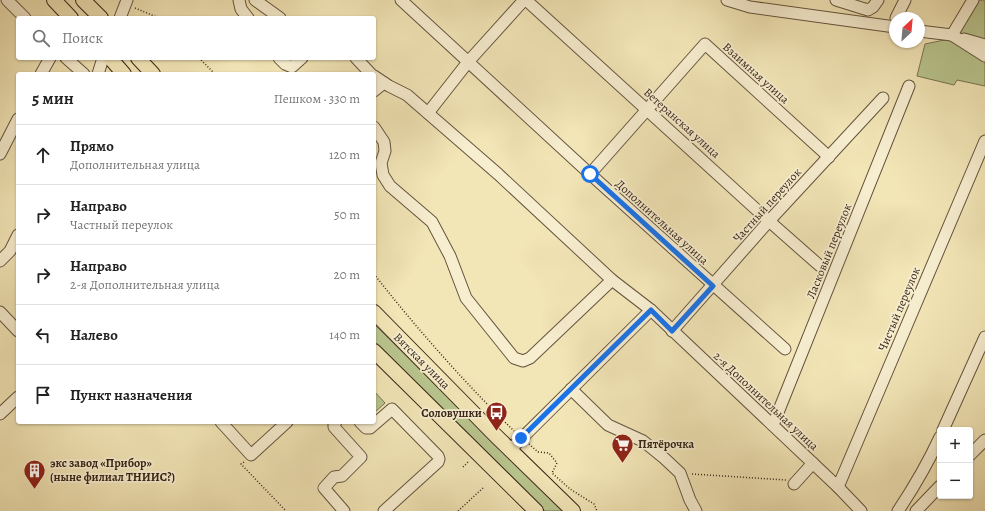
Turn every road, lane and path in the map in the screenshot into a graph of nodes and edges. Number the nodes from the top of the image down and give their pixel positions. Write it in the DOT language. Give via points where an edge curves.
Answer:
graph roads {
  1 [pos="8,0"];
  2 [pos="54,0"];
  3 [pos="83,0"];
  4 [pos="239,0"];
  5 [pos="255,0"];
  6 [pos="401,0"];
  7 [pos="525,0"];
  8 [pos="727,0"];
  9 [pos="836,0"];
  10 [pos="878,0"];
  11 [pos="905,0"];
  12 [pos="973,0"];
  13 [pos="126,2"];
  14 [pos="900,12"];
  15 [pos="23,16"];
  16 [pos="69,16"];
  17 [pos="99,16"];
  18 [pos="121,16"];
  19 [pos="155,16"];
  20 [pos="246,16"];
  21 [pos="277,16"];
  22 [pos="889,22"];
  23 [pos="925,32"];
  24 [pos="952,35"];
  25 [pos="985,45"];
  26 [pos="985,56"];
  27 [pos="49,60"];
  28 [pos="68,60"];
  29 [pos="102,60"];
  30 [pos="112,60"];
  31 [pos="140,60"];
  32 [pos="201,60"];
  33 [pos="282,60"];
  34 [pos="300,60"];
  35 [pos="358,60"];
  36 [pos="468,62"];
  37 [pos="42,72"];
  38 [pos="82,72"];
  39 [pos="99,72"];
  40 [pos="122,72"];
  41 [pos="151,72"];
  42 [pos="214,72"];
  43 [pos="369,72"];
  44 [pos="376,77"];
  45 [pos="384,83"];
  46 [pos="909,86"];
  47 [pos="376,89"];
  48 [pos="883,98"];
  49 [pos="647,109"];
  50 [pos="428,113"];
  51 [pos="16,123"];
  52 [pos="376,129"];
  53 [pos="985,142"];
  54 [pos="0,154"];
  55 [pos="829,157"];
  56 [pos="590,174"];
  57 [pos="769,221"];
  58 [pos="16,241"];
  59 [pos="0,261"];
  60 [pos="820,266"];
  61 [pos="376,276"];
  62 [pos="612,280"];
  63 [pos="713,286"];
  64 [pos="651,310"];
  65 [pos="0,312"];
  66 [pos="376,314"];
  67 [pos="16,329"];
  68 [pos="672,331"];
  69 [pos="985,337"];
  70 [pos="785,349"];
  71 [pos="376,356"];
  72 [pos="571,389"];
  73 [pos="16,399"];
  74 [pos="0,414"];
  75 [pos="376,423"];
  76 [pos="223,424"];
  77 [pos="285,424"];
  78 [pos="334,424"];
  79 [pos="362,424"];
  80 [pos="374,424"];
  81 [pos="773,425"];
  82 [pos="944,427"];
  83 [pos="521,438"];
  84 [pos="985,440"];
  85 [pos="937,444"];
  86 [pos="510,450"];
  87 [pos="973,453"];
  88 [pos="251,455"];
  89 [pos="472,458"];
  90 [pos="813,463"];
  91 [pos="463,467"];
  92 [pos="680,473"];
  93 [pos="796,482"];
  94 [pos="838,487"];
  95 [pos="483,488"];
  96 [pos="937,489"];
  97 [pos="286,511"];
  98 [pos="344,511"];
  99 [pos="384,511"];
  100 [pos="458,511"];
  101 [pos="535,511"];
  102 [pos="573,511"];
  103 [pos="597,511"];
  104 [pos="696,511"];
  105 [pos="861,511"];
  106 [pos="898,511"];
  107 [pos="916,511"];
  1 -- 15 [label="street"];
  2 -- 16 [label="main road"];
  3 -- 17 [label="main road"];
  4 -- 20 [label="street"];
  5 -- 21 [label="street"];
  6 -- 36 [label="street, Дополнительная улица"];
  7 -- 36 [label="street"];
  7 -- 49 [label="street, Ветеранская улица"];
  8 -- 22 [label="street" via="750,7"];
  9 -- 10 [label="street" via="868,10"];
  11 -- 14 [label="street"];
  12 -- 24 [label="street"];
  13 -- 18 [label="street"];
  13 -- 19 [label="path"];
  23 -- 24 [label="street"];
  24 -- 25 [label="street"];
  24 -- 26 [label="street"];
  27 -- 37 [label="street"];
  28 -- 38 [label="street"];
  29 -- 39 [label="street"];
  30 -- 40 [label="main road"];
  31 -- 41 [label="main road"];
  32 -- 42 [label="path"];
  33 -- 34 [label="street" via="292,67"];
  35 -- 43 [label="street"];
  36 -- 50 [label="street"];
  36 -- 56 [label="street, Дополнительная улица"];
  44 -- 45 [label="street, 2-я Дополнительная улица"];
  45 -- 47 [label="street"];
  45 -- 50 [label="street, 2-я Дополнительная улица" via="407,95"];
  46 -- 81 [label="street, Ласковый переулок"];
  48 -- 55 [label="street, Частный переулок"];
  49 -- 55 [label="street, Взаимная улица" via="705,44"];
  49 -- 56 [label="street, Взаимная улица"];
  49 -- 57 [label="street, Ветеранская улица"];
  50 -- 62 [label="street, 2-я Дополнительная улица"];
  51 -- 54 [label="street"];
  52 -- 62 [label="street" via="384,142 385,151 381,163 383,175 390,186 432,222 450,256 466,298 514,358 523,361 530,358"];
  53 -- 94 [label="street, Чистый переулок"];
  55 -- 57 [label="street, Частный переулок"];
  56 -- 63 [label="street, Дополнительная улица"];
  57 -- 60 [label="street, Ветеранская улица"];
  57 -- 63 [label="street, Частный переулок"];
  58 -- 59 [label="street" via="10,252"];
  61 -- 83 [label="path" via="482,400"];
  62 -- 64 [label="street, 2-я Дополнительная улица"];
  63 -- 68 [label="street, Частный переулок"];
  63 -- 70 [label="street, Дополнительная улица"];
  64 -- 68 [label="street, 2-я Дополнительная улица"];
  64 -- 72 [label="street"];
  65 -- 67 [label="street"];
  66 -- 86 [label="main road, Вятская улица"];
  68 -- 81 [label="street, 2-я Дополнительная улица"];
  69 -- 82 [label="street"];
  71 -- 101 [label="main road"];
  72 -- 83 [label="street"];
  72 -- 92 [label="street" via="608,425 644,441"];
  73 -- 74 [label="street"];
  75 -- 99 [label="street" via="392,408 439,459"];
  76 -- 88 [label="street"];
  77 -- 88 [label="street"];
  78 -- 98 [label="street" via="361,457 342,476 334,477 324,488"];
  79 -- 80 [label="street" via="366,428"];
  81 -- 90 [label="street, 2-я Дополнительная улица"];
  83 -- 86 [label="street"];
  83 -- 103 [label="path" via="538,452 549,453 558,463 552,473 570,489 594,504"];
  84 -- 87 [label="street"];
  85 -- 106 [label="street" via="914,488"];
  86 -- 102 [label="main road, Вятская улица"];
  88 -- 97 [label="path" via="241,464"];
  89 -- 91 [label="path"];
  90 -- 93 [label="street"];
  90 -- 94 [label="street, 2-я Дополнительная улица"];
  92 -- 93 [label="path"];
  92 -- 104 [label="street"];
  94 -- 105 [label="street, 2-я Дополнительная улица"];
  95 -- 100 [label="path"];
  96 -- 107 [label="street"];
}
